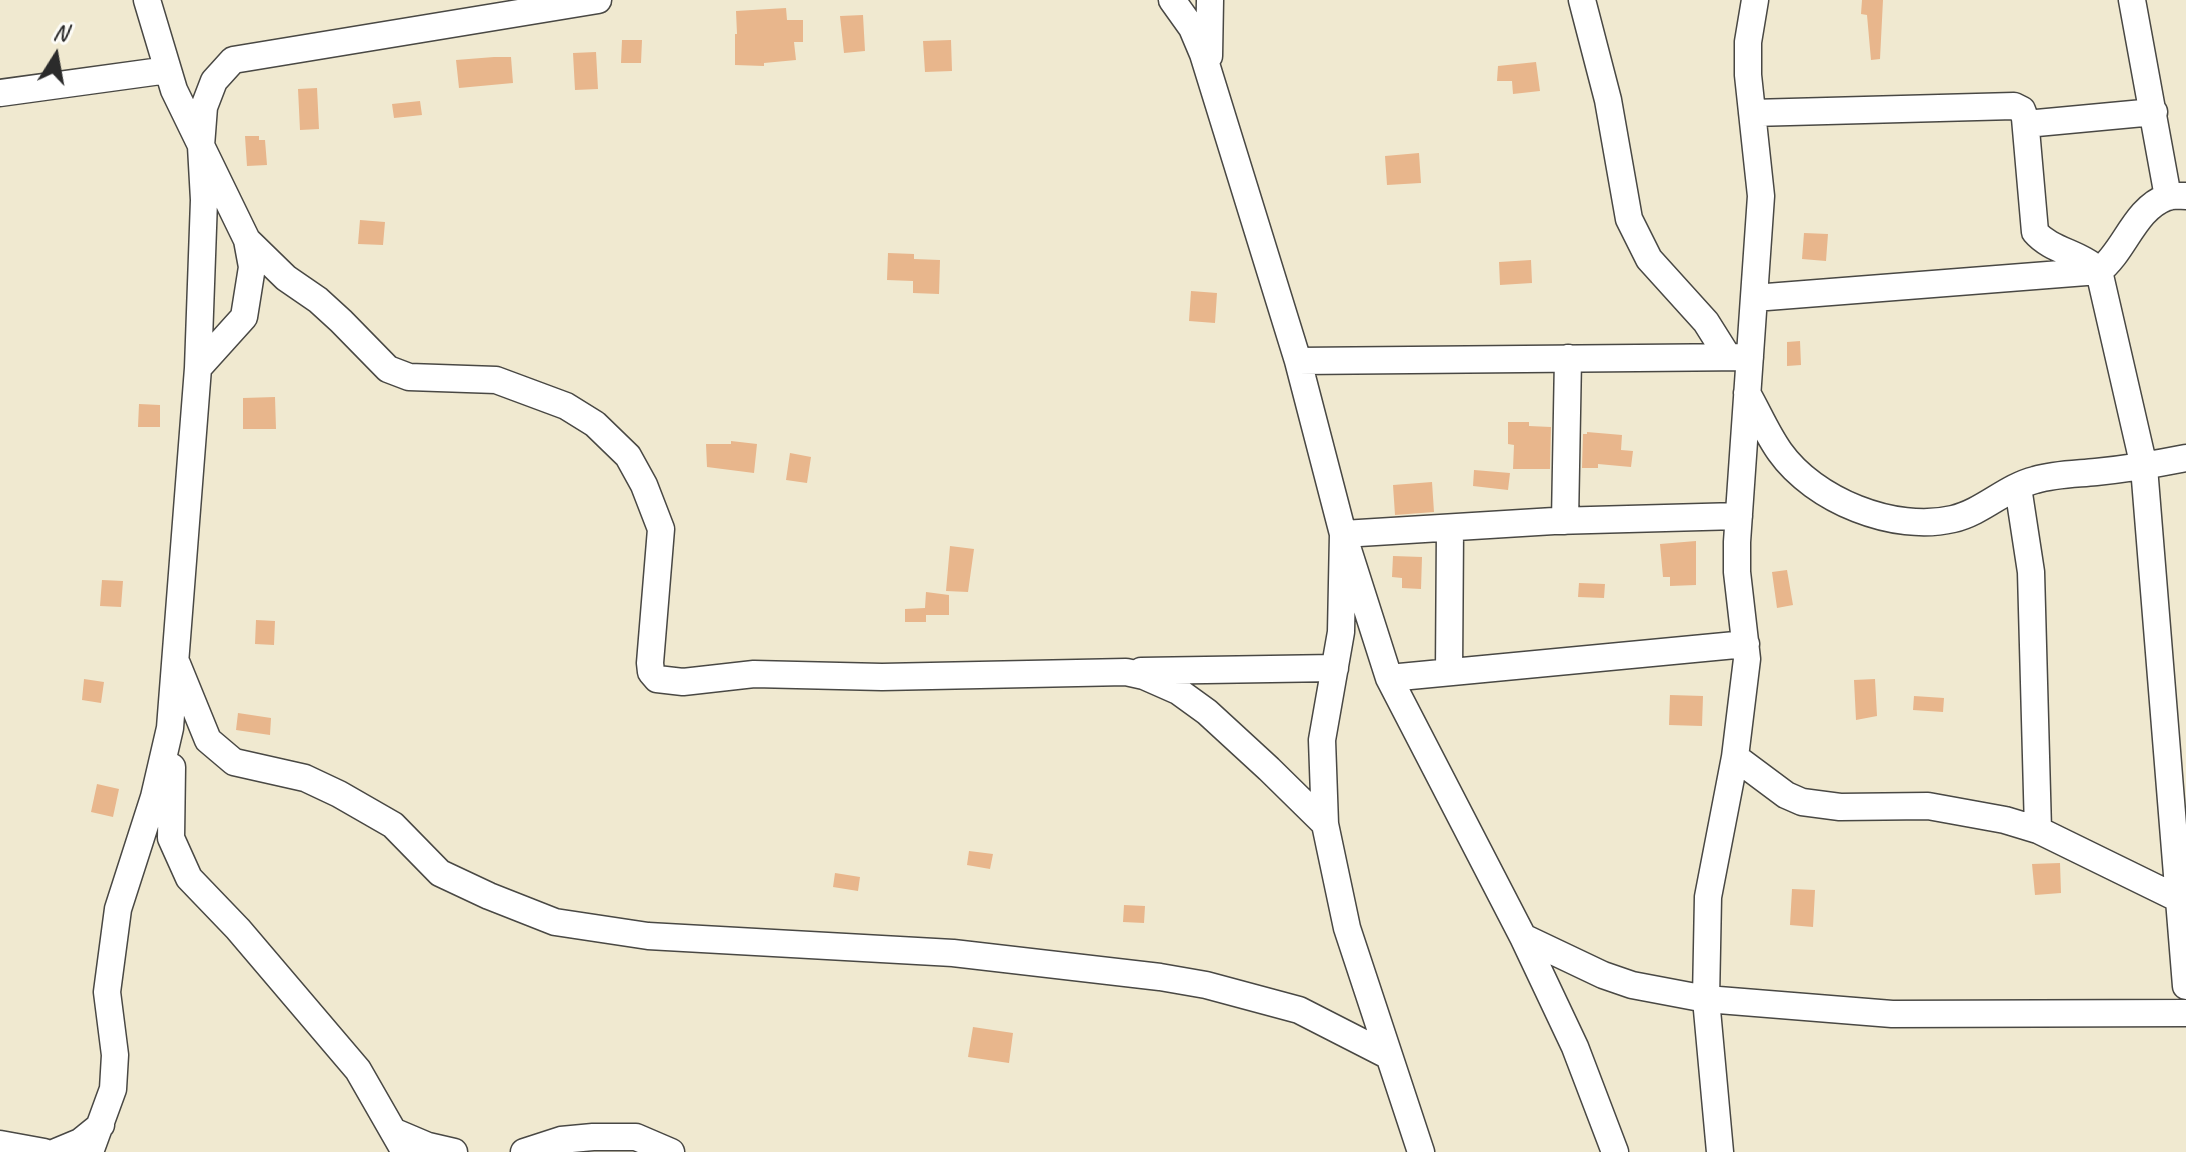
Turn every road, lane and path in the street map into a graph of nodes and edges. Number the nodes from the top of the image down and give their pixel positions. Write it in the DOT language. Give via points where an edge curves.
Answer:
graph roads {
  1 [pos="147,0"];
  2 [pos="598,0"];
  3 [pos="1172,0"];
  4 [pos="1210,0"];
  5 [pos="1582,0"];
  6 [pos="1755,0"];
  7 [pos="2132,0"];
  8 [pos="168,70"];
  9 [pos="1209,73"];
  10 [pos="0,93"];
  11 [pos="2154,112"];
  12 [pos="1752,113"];
  13 [pos="2026,124"];
  14 [pos="201,146"];
  15 [pos="2177,196"];
  16 [pos="247,240"];
  17 [pos="2099,271"];
  18 [pos="1754,298"];
  19 [pos="1739,357"];
  20 [pos="1568,358"];
  21 [pos="1298,361"];
  22 [pos="198,368"];
  23 [pos="1747,393"];
  24 [pos="2186,458"];
  25 [pos="2144,467"];
  26 [pos="2018,487"];
  27 [pos="1739,516"];
  28 [pos="1565,521"];
  29 [pos="1450,529"];
  30 [pos="1343,534"];
  31 [pos="1746,644"];
  32 [pos="177,664"];
  33 [pos="1335,668"];
  34 [pos="1126,672"];
  35 [pos="1449,672"];
  36 [pos="1389,678"];
  37 [pos="170,728"];
  38 [pos="1735,757"];
  39 [pos="2177,758"];
  40 [pos="1325,824"];
  41 [pos="2038,830"];
  42 [pos="2179,899"];
  43 [pos="1523,937"];
  44 [pos="2185,952"];
  45 [pos="2186,986"];
  46 [pos="1706,999"];
  47 [pos="2186,1013"];
  48 [pos="1389,1056"];
  49 [pos="101,1124"];
  50 [pos="400,1142"];
  51 [pos="0,1144"];
  52 [pos="44,1152"];
  53 [pos="56,1152"];
  54 [pos="90,1152"];
  55 [pos="454,1152"];
  56 [pos="524,1152"];
  57 [pos="671,1152"];
  58 [pos="1421,1152"];
  59 [pos="1615,1152"];
  60 [pos="1720,1152"];
  1 -- 8 [label="street"];
  2 -- 14 [label="street" via="233,60 214,81 204,107"];
  3 -- 9 [label="street" via="1192,28"];
  4 -- 9 [label="street"];
  5 -- 19 [label="street" via="1608,100 1629,219 1649,259"];
  6 -- 12 [label="street" via="1748,42"];
  7 -- 11 [label="street"];
  8 -- 10 [label="street"];
  8 -- 14 [label="street"];
  9 -- 21 [label="street"];
  11 -- 13 [label="street"];
  11 -- 15 [label="street"];
  12 -- 13 [label="street" via="2014,106 2022,110"];
  12 -- 18 [label="street" via="1761,196"];
  13 -- 17 [label="street" via="2035,232"];
  14 -- 16 [label="street"];
  14 -- 22 [label="street"];
  15 -- 17 [label="street" via="2139,219"];
  16 -- 22 [label="street" via="252,267 244,317"];
  16 -- 34 [label="street" via="388,369 409,377 496,380 566,406 595,424 628,456 661,529 650,663 657,679"];
  17 -- 18 [label="street"];
  17 -- 25 [label="street"];
  18 -- 19 [label="street"];
  19 -- 20 [label="street"];
  19 -- 23 [label="street"];
  20 -- 21 [label="street"];
  20 -- 28 [label="street"];
  21 -- 30 [label="street"];
  22 -- 32 [label="street"];
  23 -- 26 [label="street" via="1797,472 1827,496 1860,510 1935,522 1970,514"];
  23 -- 27 [label="street"];
  24 -- 25 [label="street"];
  25 -- 26 [label="street" via="2043,478"];
  25 -- 39 [label="street"];
  26 -- 41 [label="street" via="2031,572"];
  27 -- 28 [label="street"];
  27 -- 31 [label="street" via="1737,572"];
  28 -- 29 [label="street"];
  29 -- 30 [label="street"];
  29 -- 35 [label="street"];
  30 -- 33 [label="street"];
  30 -- 36 [label="street"];
  31 -- 35 [label="street"];
  31 -- 38 [label="street"];
  32 -- 37 [label="street"];
  32 -- 48 [label="street" via="208,740 234,762 305,778 339,794 393,825 440,873 555,922 648,936 953,953 1160,977 1299,1010"];
  33 -- 34 [label="street"];
  33 -- 40 [label="street" via="1322,740"];
  34 -- 40 [label="street" via="1178,691 1207,712"];
  35 -- 36 [label="street"];
  36 -- 43 [label="street"];
  37 -- 49 [label="street" via="118,909 107,992 115,1066"];
  37 -- 50 [label="street" via="171,838 189,878 358,1070"];
  38 -- 41 [label="street" via="1802,802 1928,806"];
  38 -- 46 [label="street" via="1708,897"];
  39 -- 42 [label="street"];
  40 -- 48 [label="street" via="1347,928"];
  41 -- 42 [label="street"];
  42 -- 44 [label="street"];
  43 -- 46 [label="street" via="1632,985"];
  43 -- 59 [label="street" via="1575,1047"];
  44 -- 45 [label="street"];
  46 -- 47 [label="street" via="1892,1014"];
  46 -- 60 [label="street"];
  48 -- 58 [label="street"];
  49 -- 53 [label="street" via="80,1142"];
  49 -- 54 [label="street"];
  50 -- 55 [label="street"];
  51 -- 52 [label="street"];
  56 -- 57 [label="street" via="593,1137 636,1137"];
}
